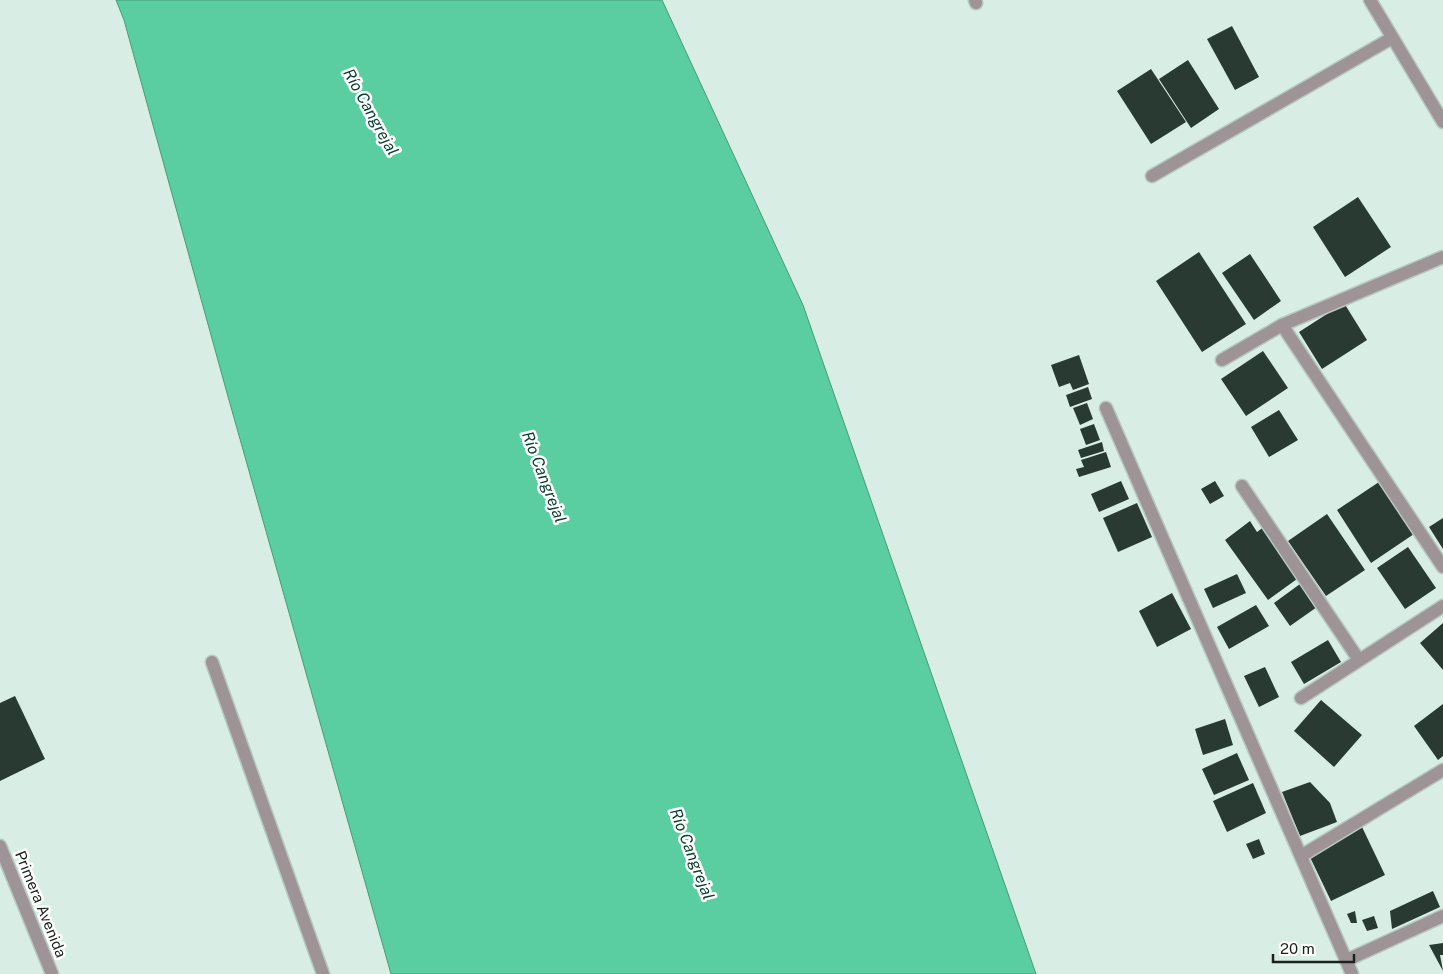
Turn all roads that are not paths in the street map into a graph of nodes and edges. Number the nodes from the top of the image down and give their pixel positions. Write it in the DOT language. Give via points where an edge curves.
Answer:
graph roads {
  1 [pos="1370,0"];
  2 [pos="1392,38"];
  3 [pos="1443,122"];
  4 [pos="1152,176"];
  5 [pos="1443,257"];
  6 [pos="1282,325"];
  7 [pos="1222,360"];
  8 [pos="1106,408"];
  9 [pos="1242,486"];
  10 [pos="1443,567"];
  11 [pos="1443,606"];
  12 [pos="1359,660"];
  13 [pos="212,662"];
  14 [pos="1301,698"];
  15 [pos="1443,770"];
  16 [pos="0,846"];
  17 [pos="1301,856"];
  18 [pos="1443,916"];
  19 [pos="1347,960"];
  20 [pos="52,974"];
  21 [pos="323,974"];
  22 [pos="1352,974"];
  1 -- 2 [label="street"];
  2 -- 3 [label="street"];
  2 -- 4 [label="street"];
  5 -- 6 [label="street"];
  6 -- 7 [label="street"];
  6 -- 10 [label="street"];
  8 -- 17 [label="street"];
  9 -- 12 [label="street"];
  11 -- 12 [label="street"];
  12 -- 14 [label="street"];
  13 -- 21 [label="street"];
  15 -- 17 [label="street"];
  16 -- 20 [label="street, Primera Avenida"];
  17 -- 19 [label="street"];
  18 -- 19 [label="street"];
  19 -- 22 [label="street"];
}
